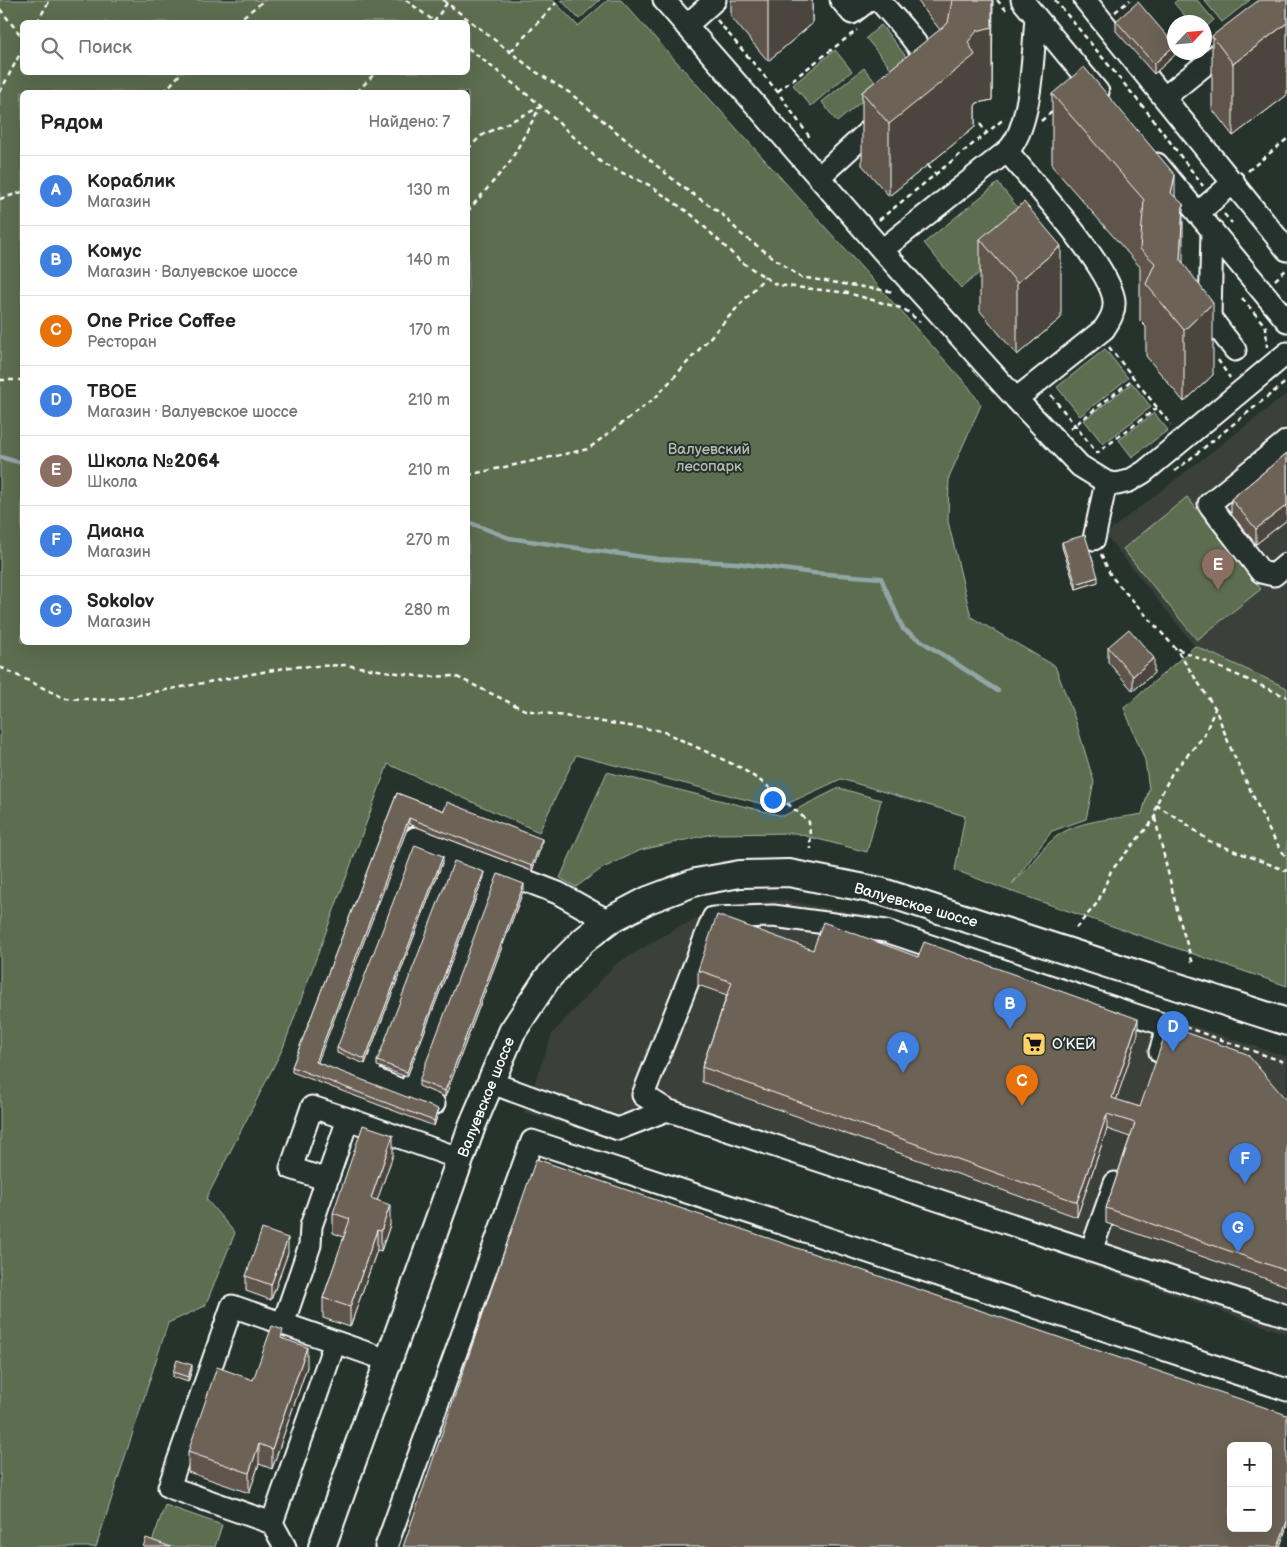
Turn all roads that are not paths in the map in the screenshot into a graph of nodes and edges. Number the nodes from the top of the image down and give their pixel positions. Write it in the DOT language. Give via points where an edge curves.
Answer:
graph roads {
  1 [pos="664,0"];
  2 [pos="841,0"];
  3 [pos="1086,0"];
  4 [pos="882,2"];
  5 [pos="711,4"];
  6 [pos="1015,6"];
  7 [pos="1036,17"];
  8 [pos="686,26"];
  9 [pos="1248,30"];
  10 [pos="917,87"];
  11 [pos="1165,97"];
  12 [pos="895,107"];
  13 [pos="1110,108"];
  14 [pos="1142,145"];
  15 [pos="1007,150"];
  16 [pos="825,172"];
  17 [pos="1234,182"];
  18 [pos="1206,206"];
  19 [pos="1212,230"];
  20 [pos="887,246"];
  21 [pos="1287,250"];
  22 [pos="1287,321"];
  23 [pos="1235,350"];
  24 [pos="1277,352"];
  25 [pos="1016,399"];
  26 [pos="1287,441"];
  27 [pos="1106,482"];
  28 [pos="1094,539"];
  29 [pos="1287,564"];
  30 [pos="452,852"];
  31 [pos="495,869"];
  32 [pos="608,921"];
  33 [pos="1287,1022"];
  34 [pos="1152,1073"];
  35 [pos="366,1076"];
  36 [pos="489,1082"];
  37 [pos="409,1094"];
  38 [pos="434,1104"];
  39 [pos="667,1110"];
  40 [pos="348,1120"];
  41 [pos="461,1159"];
  42 [pos="1120,1167"];
  43 [pos="327,1180"];
  44 [pos="1091,1251"];
  45 [pos="1287,1316"];
  46 [pos="283,1324"];
  47 [pos="335,1342"];
  48 [pos="390,1361"];
  49 [pos="1287,1390"];
  50 [pos="272,1523"];
  51 [pos="286,1547"];
  52 [pos="322,1547"];
  53 [pos="386,1547"];
  1 -- 8 [label="street"];
  2 -- 4 [label="street" via="852,14"];
  3 -- 11 [label="street"];
  4 -- 10 [label="street" via="916,36 928,62 924,80"];
  5 -- 8 [label="street"];
  6 -- 7 [label="street"];
  7 -- 13 [label="street"];
  7 -- 15 [label="street" via="1025,116"];
  8 -- 16 [label="street"];
  9 -- 11 [label="street"];
  11 -- 17 [label="street"];
  12 -- 16 [label="street"];
  14 -- 18 [label="street"];
  15 -- 20 [label="street"];
  15 -- 25 [label="street" via="1089,252 1108,282 1114,301 1113,315 1104,329"];
  16 -- 20 [label="street"];
  17 -- 18 [label="street"];
  17 -- 21 [label="street"];
  18 -- 19 [label="street"];
  19 -- 22 [label="street"];
  19 -- 23 [label="street" via="1210,317"];
  20 -- 25 [label="street"];
  24 -- 27 [label="street" via="1144,472 1129,481"];
  25 -- 27 [label="street" via="1075,470"];
  26 -- 29 [label="street" via="1209,504 1261,572 1274,575"];
  27 -- 28 [label="street"];
  30 -- 31 [label="street"];
  30 -- 35 [label="street"];
  30 -- 35 [label="street" via="415,838 327,1060"];
  31 -- 32 [label="street" via="558,893"];
  31 -- 37 [label="street"];
  32 -- 33 [label="main road, Валуевское шоссе" via="648,900 696,882 740,874 788,873 880,891"];
  32 -- 36 [label="main road, Валуевское шоссе" via="584,940 548,979 512,1032"];
  34 -- 39 [label="street" via="1168,1026 886,931 772,916 713,918 643,1095"];
  35 -- 37 [label="street"];
  36 -- 39 [label="street" via="618,1129"];
  36 -- 41 [label="main road, Валуевское шоссе"];
  37 -- 38 [label="street"];
  39 -- 44 [label="street"];
  40 -- 41 [label="street"];
  40 -- 43 [label="street"];
  40 -- 43 [label="street" via="312,1107 291,1168"];
  41 -- 48 [label="main road, Валуевское шоссе"];
  42 -- 44 [label="street"];
  43 -- 46 [label="street" via="311,1226 310,1245"];
  44 -- 45 [label="street"];
  46 -- 47 [label="street"];
  46 -- 50 [label="street" via="232,1306 169,1487"];
  47 -- 48 [label="street"];
  47 -- 50 [label="street"];
  48 -- 52 [label="main road, Валуевское шоссе"];
  49 -- 53 [label="street" via="532,1141"];
  50 -- 51 [label="street"];
}
